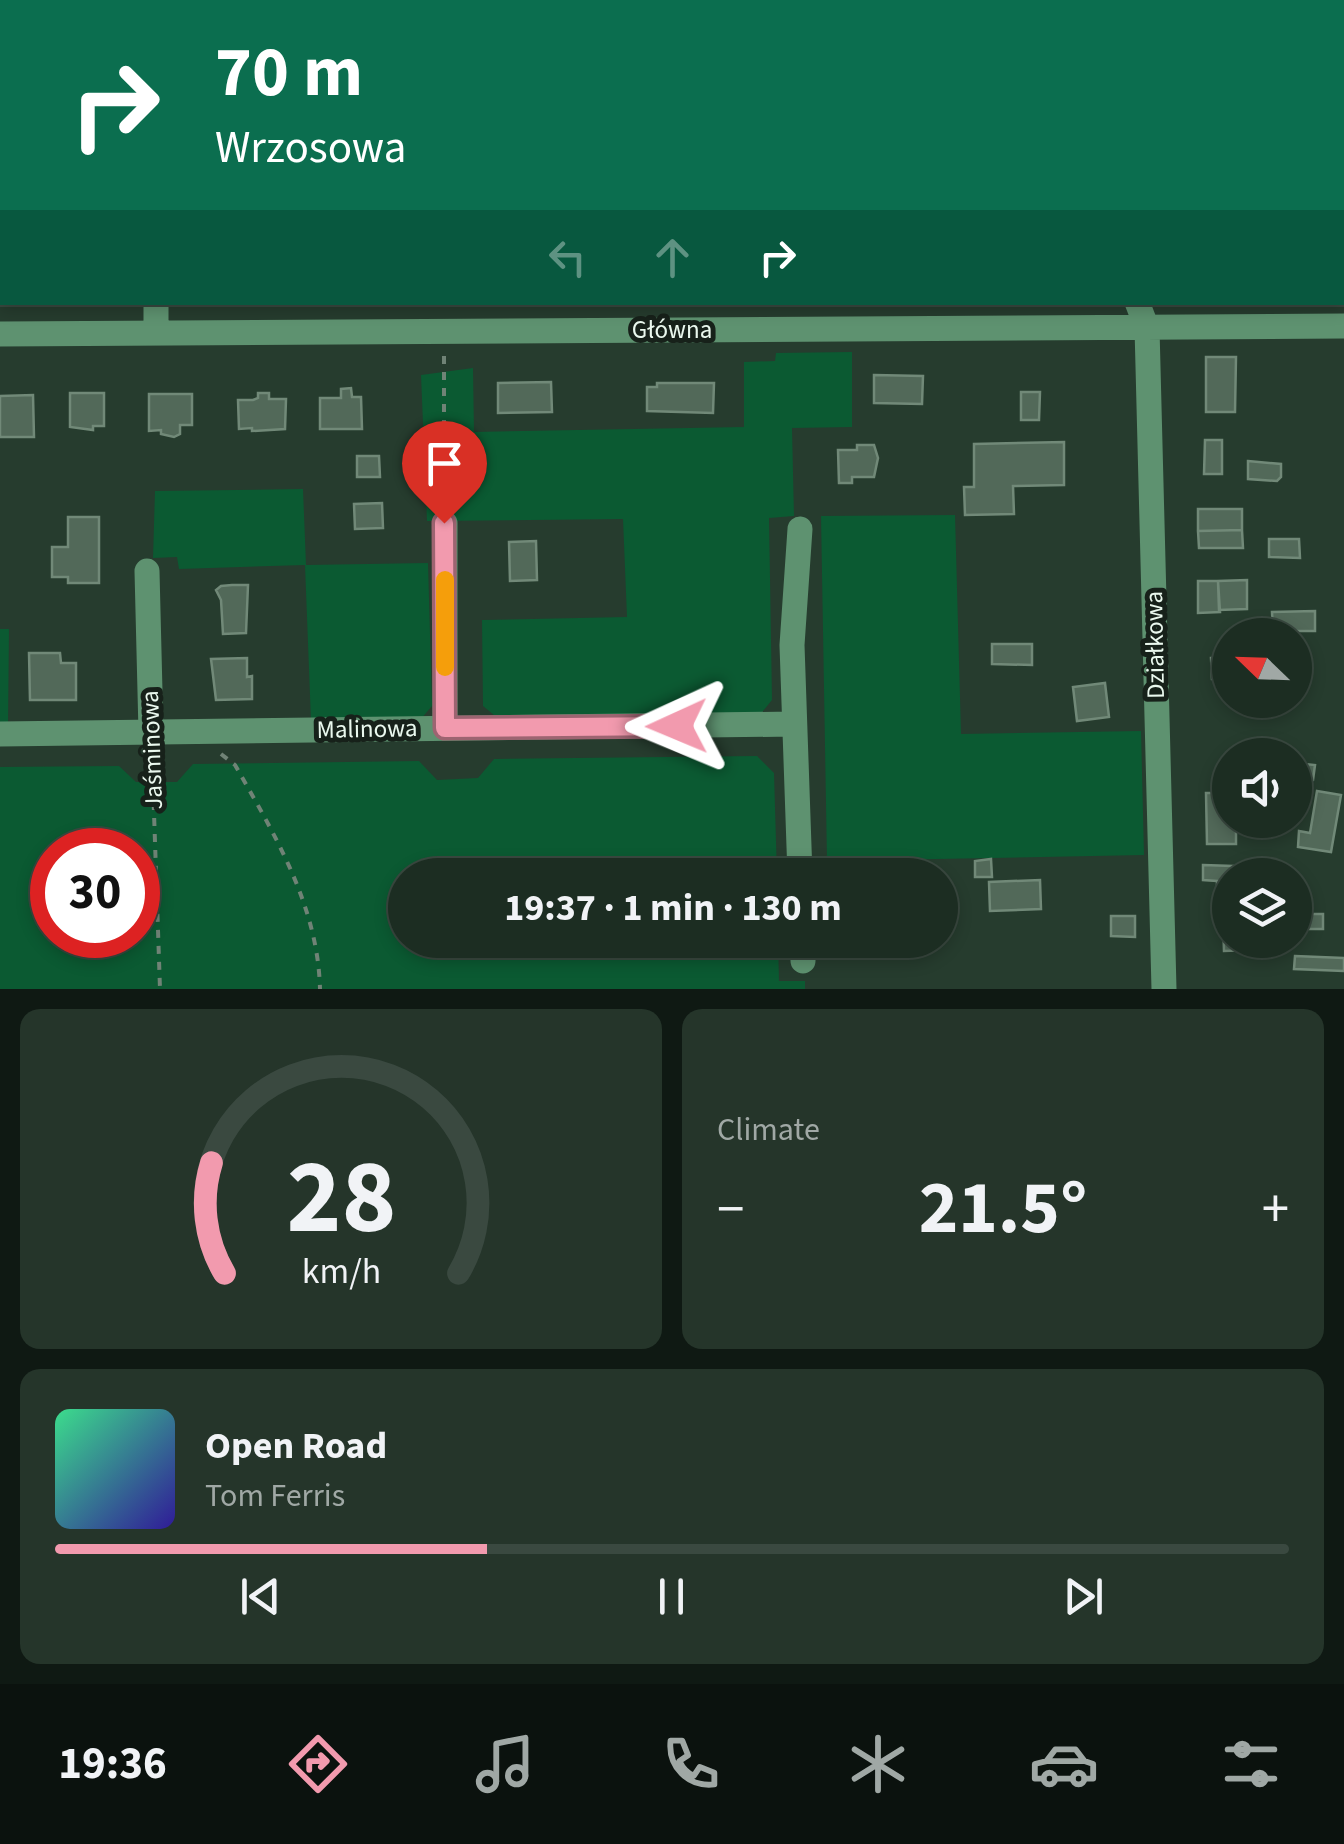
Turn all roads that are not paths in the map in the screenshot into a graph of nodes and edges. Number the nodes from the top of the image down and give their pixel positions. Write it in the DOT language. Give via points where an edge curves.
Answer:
graph roads {
  1 [pos="156,305"];
  2 [pos="1138,305"];
  3 [pos="1344,326"];
  4 [pos="1147,328"];
  5 [pos="156,333"];
  6 [pos="0,334"];
  7 [pos="444,523"];
  8 [pos="800,529"];
  9 [pos="147,571"];
  10 [pos="793,724"];
  11 [pos="445,728"];
  12 [pos="151,732"];
  13 [pos="0,734"];
  14 [pos="799,858"];
  15 [pos="1164,989"];
  1 -- 5 [label="street"];
  2 -- 4 [label="street, Działkowa"];
  3 -- 4 [label="street, Główna"];
  4 -- 5 [label="street, Główna"];
  4 -- 15 [label="street, Działkowa"];
  5 -- 6 [label="street, Główna"];
  7 -- 11 [label="street"];
  8 -- 10 [label="street"];
  9 -- 12 [label="street, Jaśminowa"];
  10 -- 11 [label="street, Malinowa"];
  10 -- 14 [label="street"];
  11 -- 12 [label="street, Malinowa"];
  12 -- 13 [label="street, Malinowa"];
}
